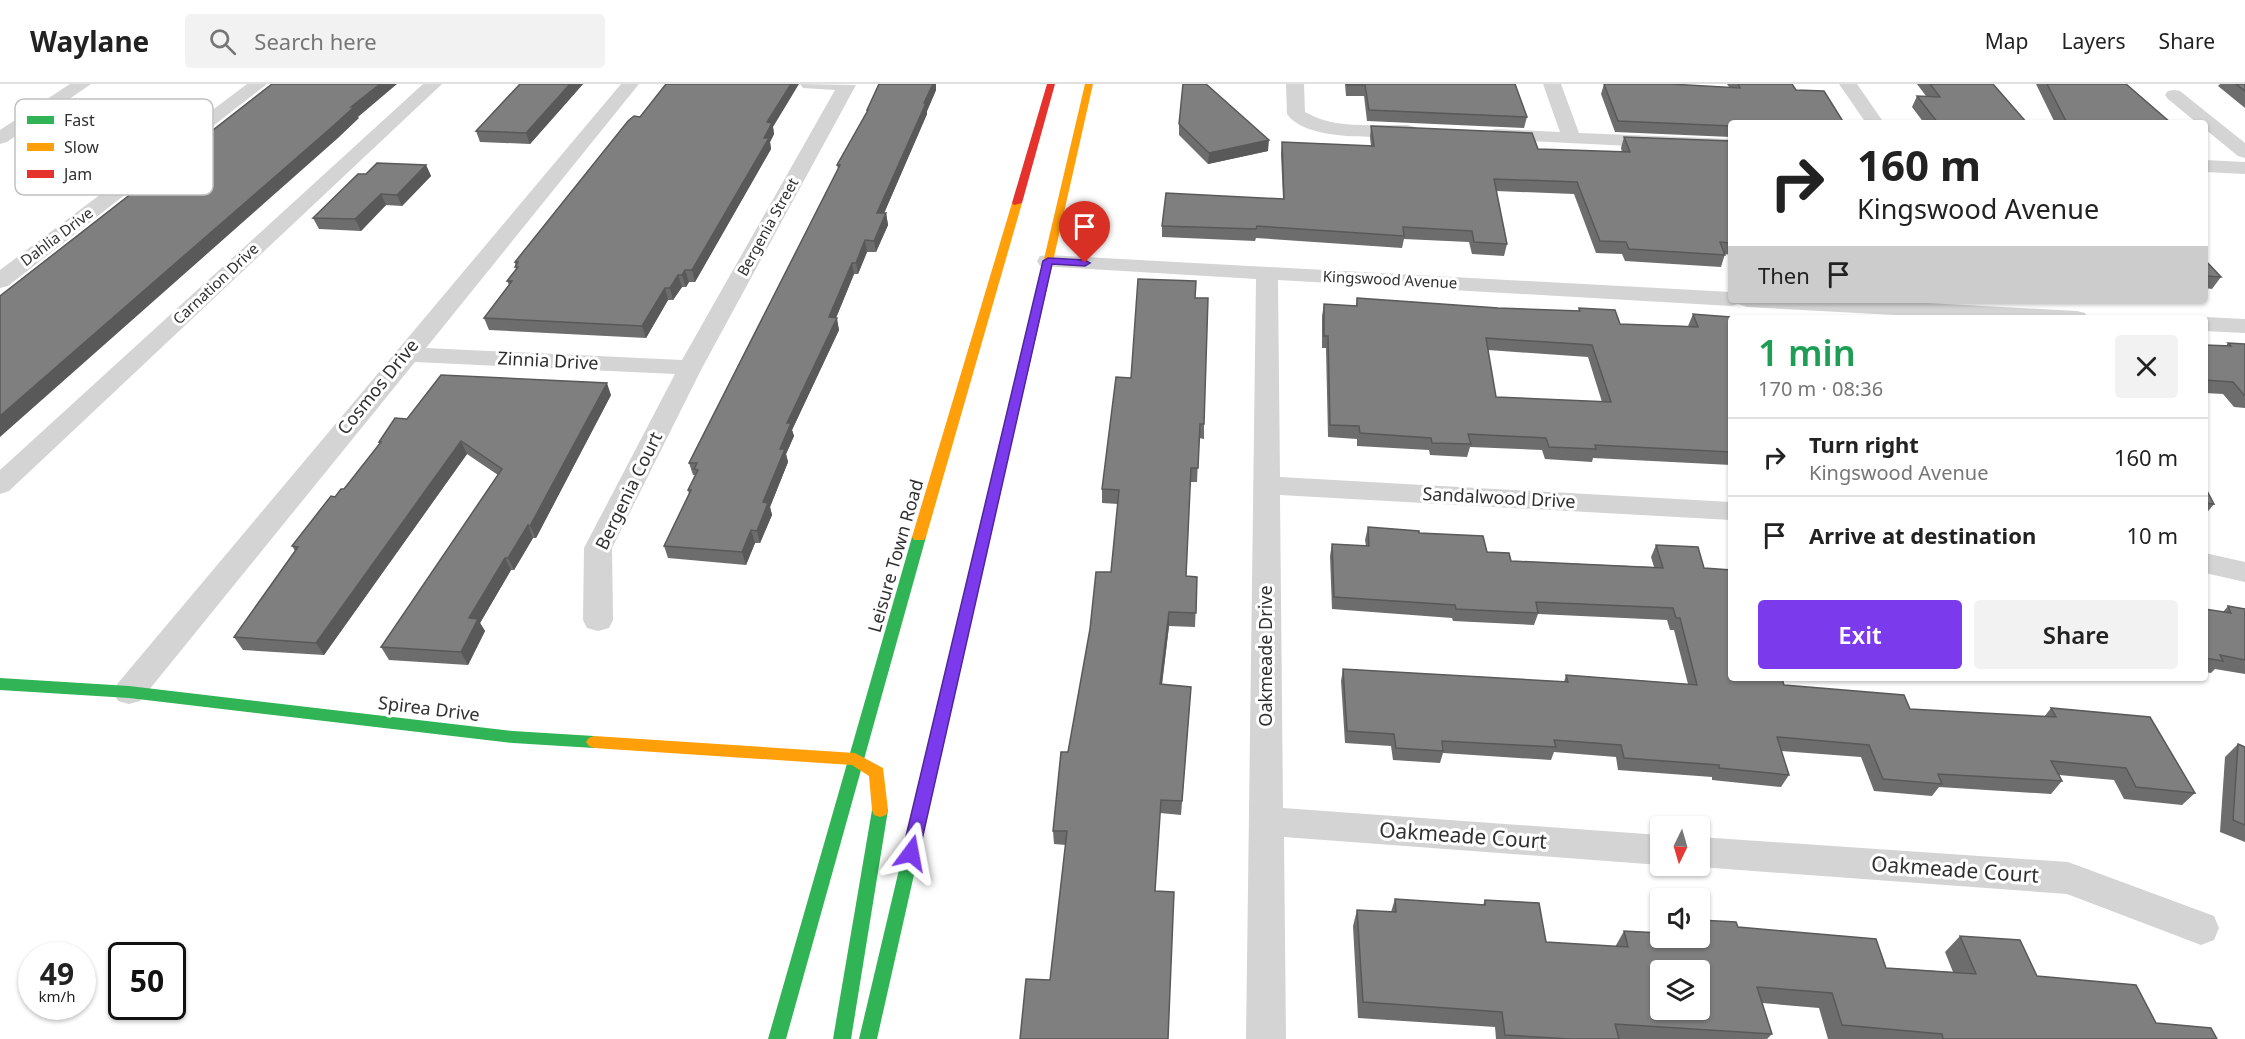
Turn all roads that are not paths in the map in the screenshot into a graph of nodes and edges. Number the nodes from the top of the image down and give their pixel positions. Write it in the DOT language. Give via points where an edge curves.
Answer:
graph roads {
  1 [pos="82,84"];
  2 [pos="258,84"];
  3 [pos="433,84"];
  4 [pos="630,84"];
  5 [pos="808,84"];
  6 [pos="1051,84"];
  7 [pos="1089,84"];
  8 [pos="1295,84"];
  9 [pos="1552,84"];
  10 [pos="1848,84"];
  11 [pos="847,85"];
  12 [pos="2174,95"];
  13 [pos="59,99"];
  14 [pos="213,118"];
  15 [pos="1873,120"];
  16 [pos="2205,120"];
  17 [pos="2208,122"];
  18 [pos="1042,124"];
  19 [pos="15,128"];
  20 [pos="1423,132"];
  21 [pos="1480,134"];
  22 [pos="0,138"];
  23 [pos="1571,138"];
  24 [pos="1728,145"];
  25 [pos="2245,152"];
  26 [pos="2208,166"];
  27 [pos="2245,168"];
  28 [pos="113,195"];
  29 [pos="1031,204"];
  30 [pos="1043,256"];
  31 [pos="1268,273"];
  32 [pos="0,281"];
  33 [pos="1728,299"];
  34 [pos="1802,303"];
  35 [pos="2022,315"];
  36 [pos="2208,324"];
  37 [pos="2245,326"];
  38 [pos="406,354"];
  39 [pos="690,368"];
  40 [pos="0,485"];
  41 [pos="1266,485"];
  42 [pos="1728,512"];
  43 [pos="2208,564"];
  44 [pos="2245,572"];
  45 [pos="598,620"];
  46 [pos="0,684"];
  47 [pos="129,692"];
  48 [pos="855,759"];
  49 [pos="1266,822"];
  50 [pos="1650,849"];
  51 [pos="1710,853"];
  52 [pos="2201,928"];
  53 [pos="777,1039"];
  54 [pos="842,1039"];
  55 [pos="868,1039"];
  56 [pos="1266,1039"];
  1 -- 13 [label="street"];
  2 -- 14 [label="street, Dahlia Drive"];
  3 -- 40 [label="street, Carnation Drive"];
  4 -- 38 [label="street, Cosmos Drive"];
  5 -- 11 [label="street"];
  6 -- 18 [label="main road, Leisure Town Road"];
  7 -- 30 [label="main road"];
  8 -- 20 [label="street" via="1296,114 1316,126"];
  9 -- 23 [label="street"];
  10 -- 15 [label="street"];
  11 -- 39 [label="street, Bergenia Street"];
  12 -- 16 [label="street"];
  17 -- 25 [label="street"];
  18 -- 29 [label="main road"];
  18 -- 48 [label="main road, Leisure Town Road"];
  19 -- 22 [label="street"];
  21 -- 23 [label="street"];
  23 -- 24 [label="street"];
  26 -- 27 [label="street"];
  28 -- 32 [label="street, Dahlia Drive"];
  30 -- 31 [label="street, Kingswood Avenue"];
  30 -- 55 [label="main road"];
  31 -- 33 [label="street, Kingswood Avenue"];
  31 -- 41 [label="street, Oakmeade Drive"];
  34 -- 35 [label="street"];
  36 -- 37 [label="street"];
  38 -- 39 [label="street, Zinnia Drive"];
  38 -- 47 [label="street, Cosmos Drive"];
  39 -- 45 [label="street, Bergenia Court" via="598,548"];
  41 -- 42 [label="street, Sandalwood Drive"];
  41 -- 49 [label="street, Oakmeade Drive"];
  43 -- 44 [label="street"];
  46 -- 47 [label="main road, Spirea Drive"];
  47 -- 48 [label="main road, Spirea Drive" via="513,737"];
  48 -- 53 [label="main road, Leisure Town Road"];
  48 -- 54 [label="main road" via="877,773 881,805"];
  49 -- 50 [label="street, Oakmeade Court"];
  49 -- 56 [label="street, Oakmeade Drive"];
  51 -- 52 [label="street, Oakmeade Court" via="2068,878"];
}
